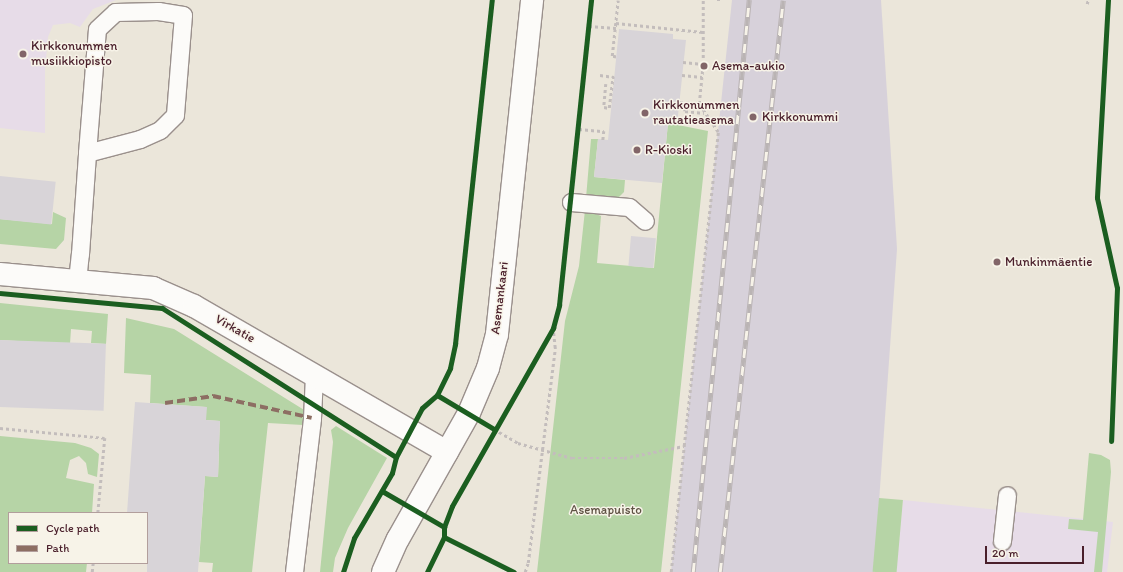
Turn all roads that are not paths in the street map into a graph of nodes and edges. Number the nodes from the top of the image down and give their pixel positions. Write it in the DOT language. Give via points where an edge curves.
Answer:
graph roads {
  1 [pos="532,0"];
  2 [pos="87,153"];
  3 [pos="571,202"];
  4 [pos="645,221"];
  5 [pos="0,274"];
  6 [pos="77,281"];
  7 [pos="314,375"];
  8 [pos="447,452"];
  9 [pos="1007,495"];
  10 [pos="1002,541"];
  11 [pos="388,571"];
  12 [pos="294,572"];
  1 -- 8 [label="street, Asemankaari" via="497,334 488,368 469,413"];
  2 -- 2 [label="lane" via="140,139 160,130 175,115 183,15 158,11 115,12 97,29"];
  2 -- 6 [label="lane"];
  3 -- 4 [label="lane" via="629,207"];
  5 -- 6 [label="street, Virkatie"];
  6 -- 7 [label="street, Virkatie" via="153,288 194,306"];
  7 -- 8 [label="street, Virkatie"];
  7 -- 12 [label="lane" via="312,418"];
  8 -- 11 [label="street, Asemankaari" via="398,539"];
  9 -- 10 [label="lane"];
}
